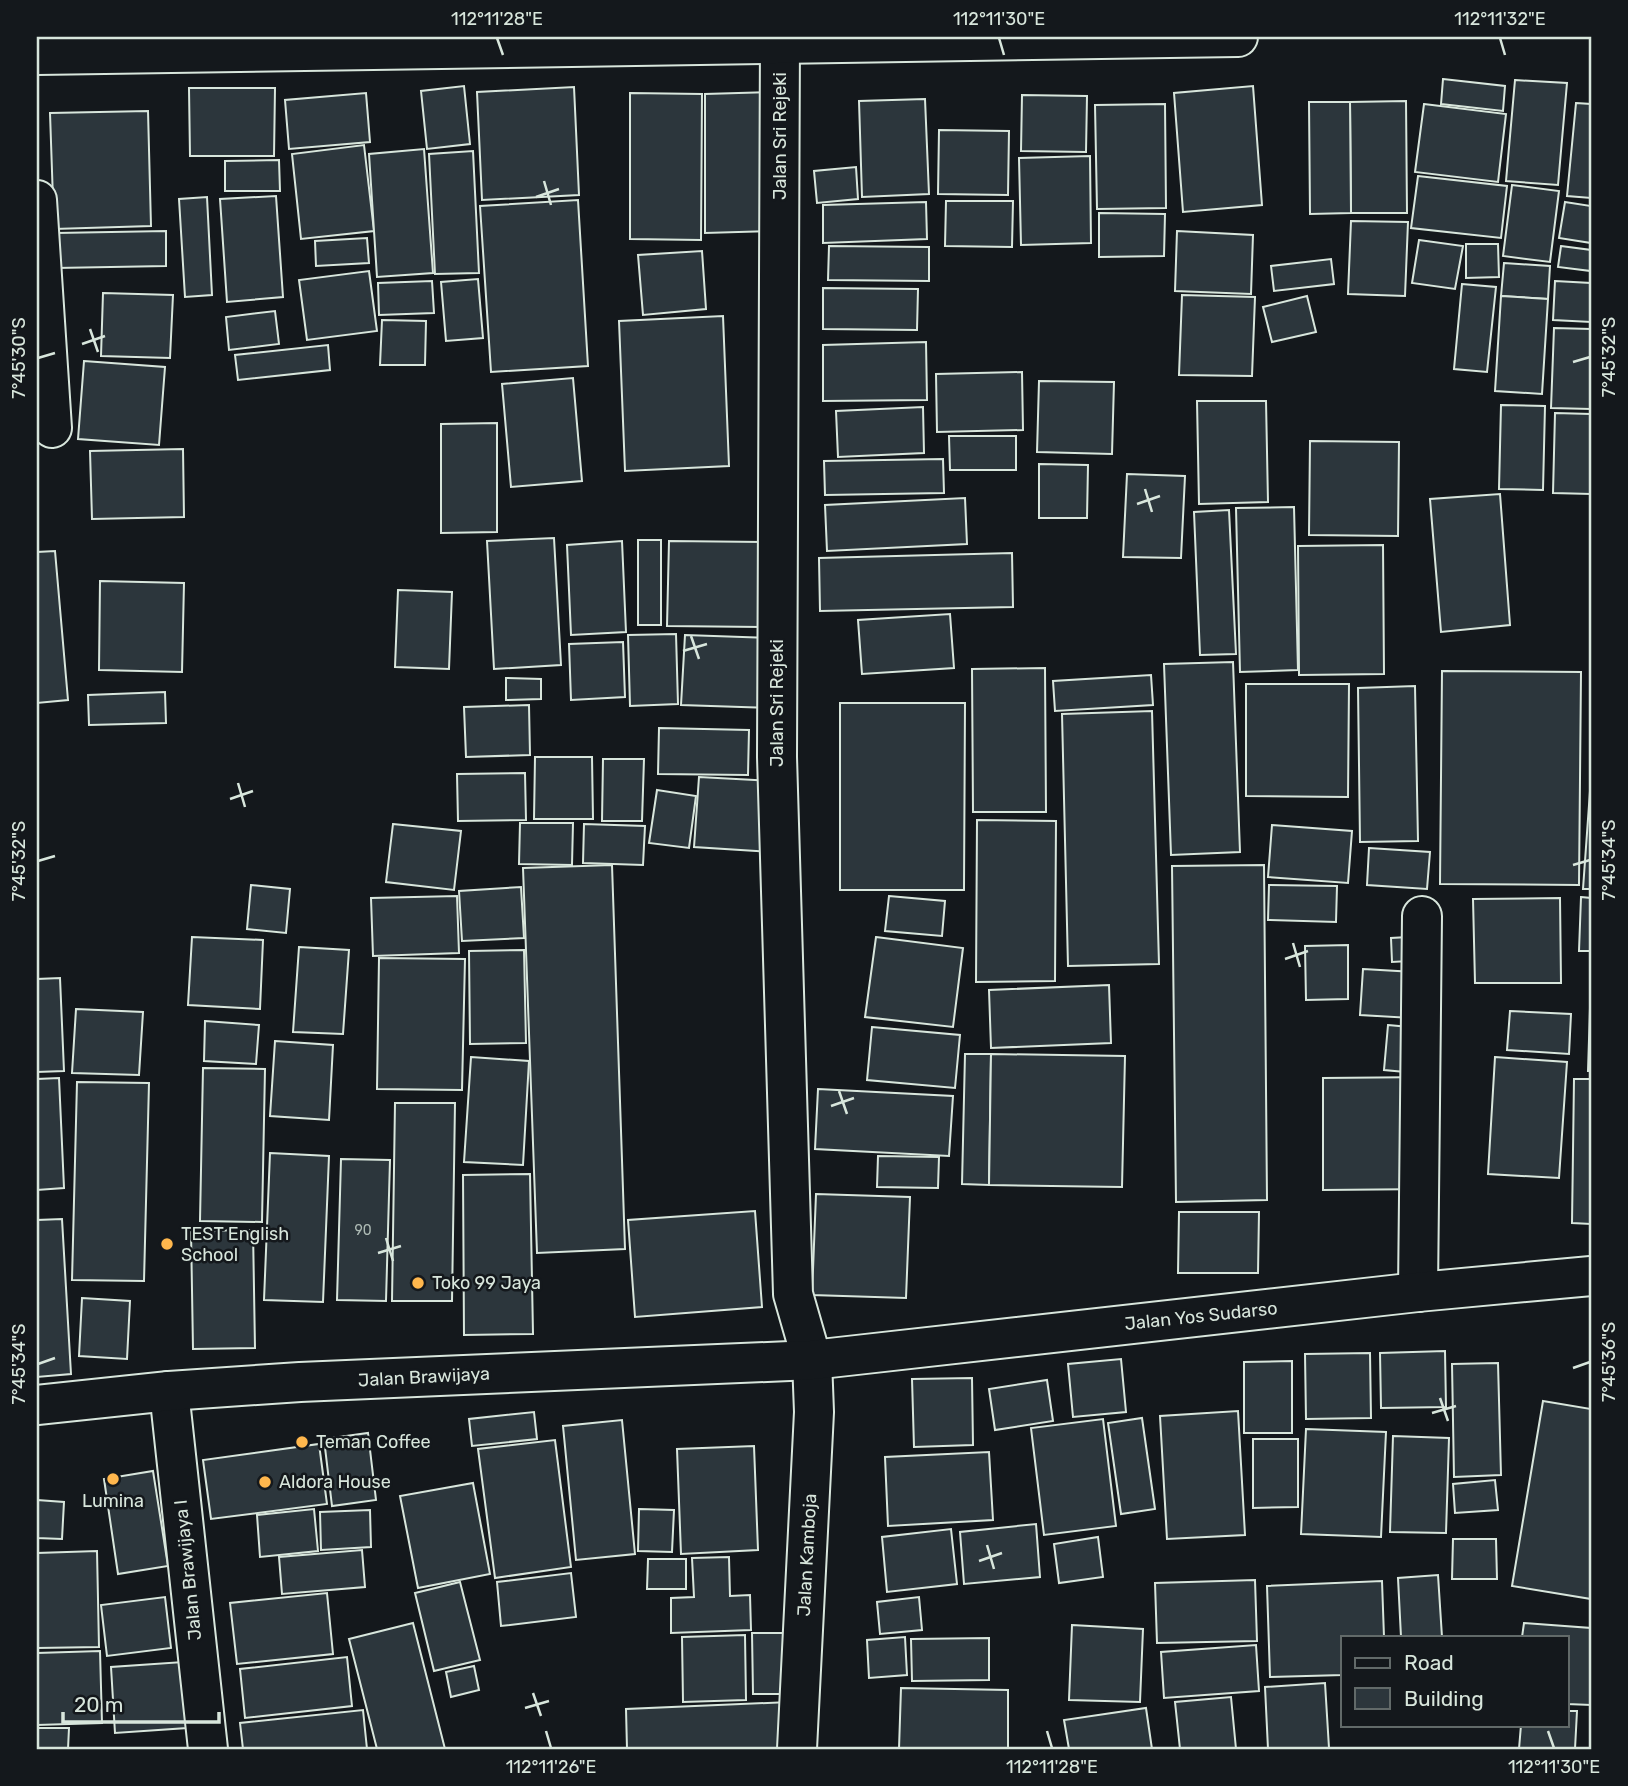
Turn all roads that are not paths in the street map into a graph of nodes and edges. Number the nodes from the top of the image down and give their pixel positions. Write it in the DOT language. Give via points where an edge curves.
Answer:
graph roads {
  1 [pos="1238,37"];
  2 [pos="993,39"];
  3 [pos="780,40"];
  4 [pos="271,44"];
  5 [pos="37,55"];
  6 [pos="37,200"];
  7 [pos="52,428"];
  8 [pos="1422,915"];
  9 [pos="1591,1276"];
  10 [pos="1418,1292"];
  11 [pos="812,1360"];
  12 [pos="169,1391"];
  13 [pos="37,1405"];
  14 [pos="208,1749"];
  15 [pos="797,1749"];
  1 -- 2 [label="street"];
  2 -- 3 [label="street"];
  3 -- 4 [label="street"];
  3 -- 11 [label="street, Jalan Sri Rejeki" via="776,757 793,1294"];
  4 -- 5 [label="street"];
  6 -- 7 [label="street"];
  8 -- 10 [label="street"];
  9 -- 10 [label="street, Jalan Yos Sudarso"];
  10 -- 11 [label="street, Jalan Yos Sudarso"];
  11 -- 12 [label="street, Jalan Brawijaya"];
  11 -- 15 [label="street, Jalan Kamboja" via="814,1412"];
  12 -- 13 [label="street, Jalan Brawijaya"];
  12 -- 14 [label="street, Jalan Brawijaya I"];
}
